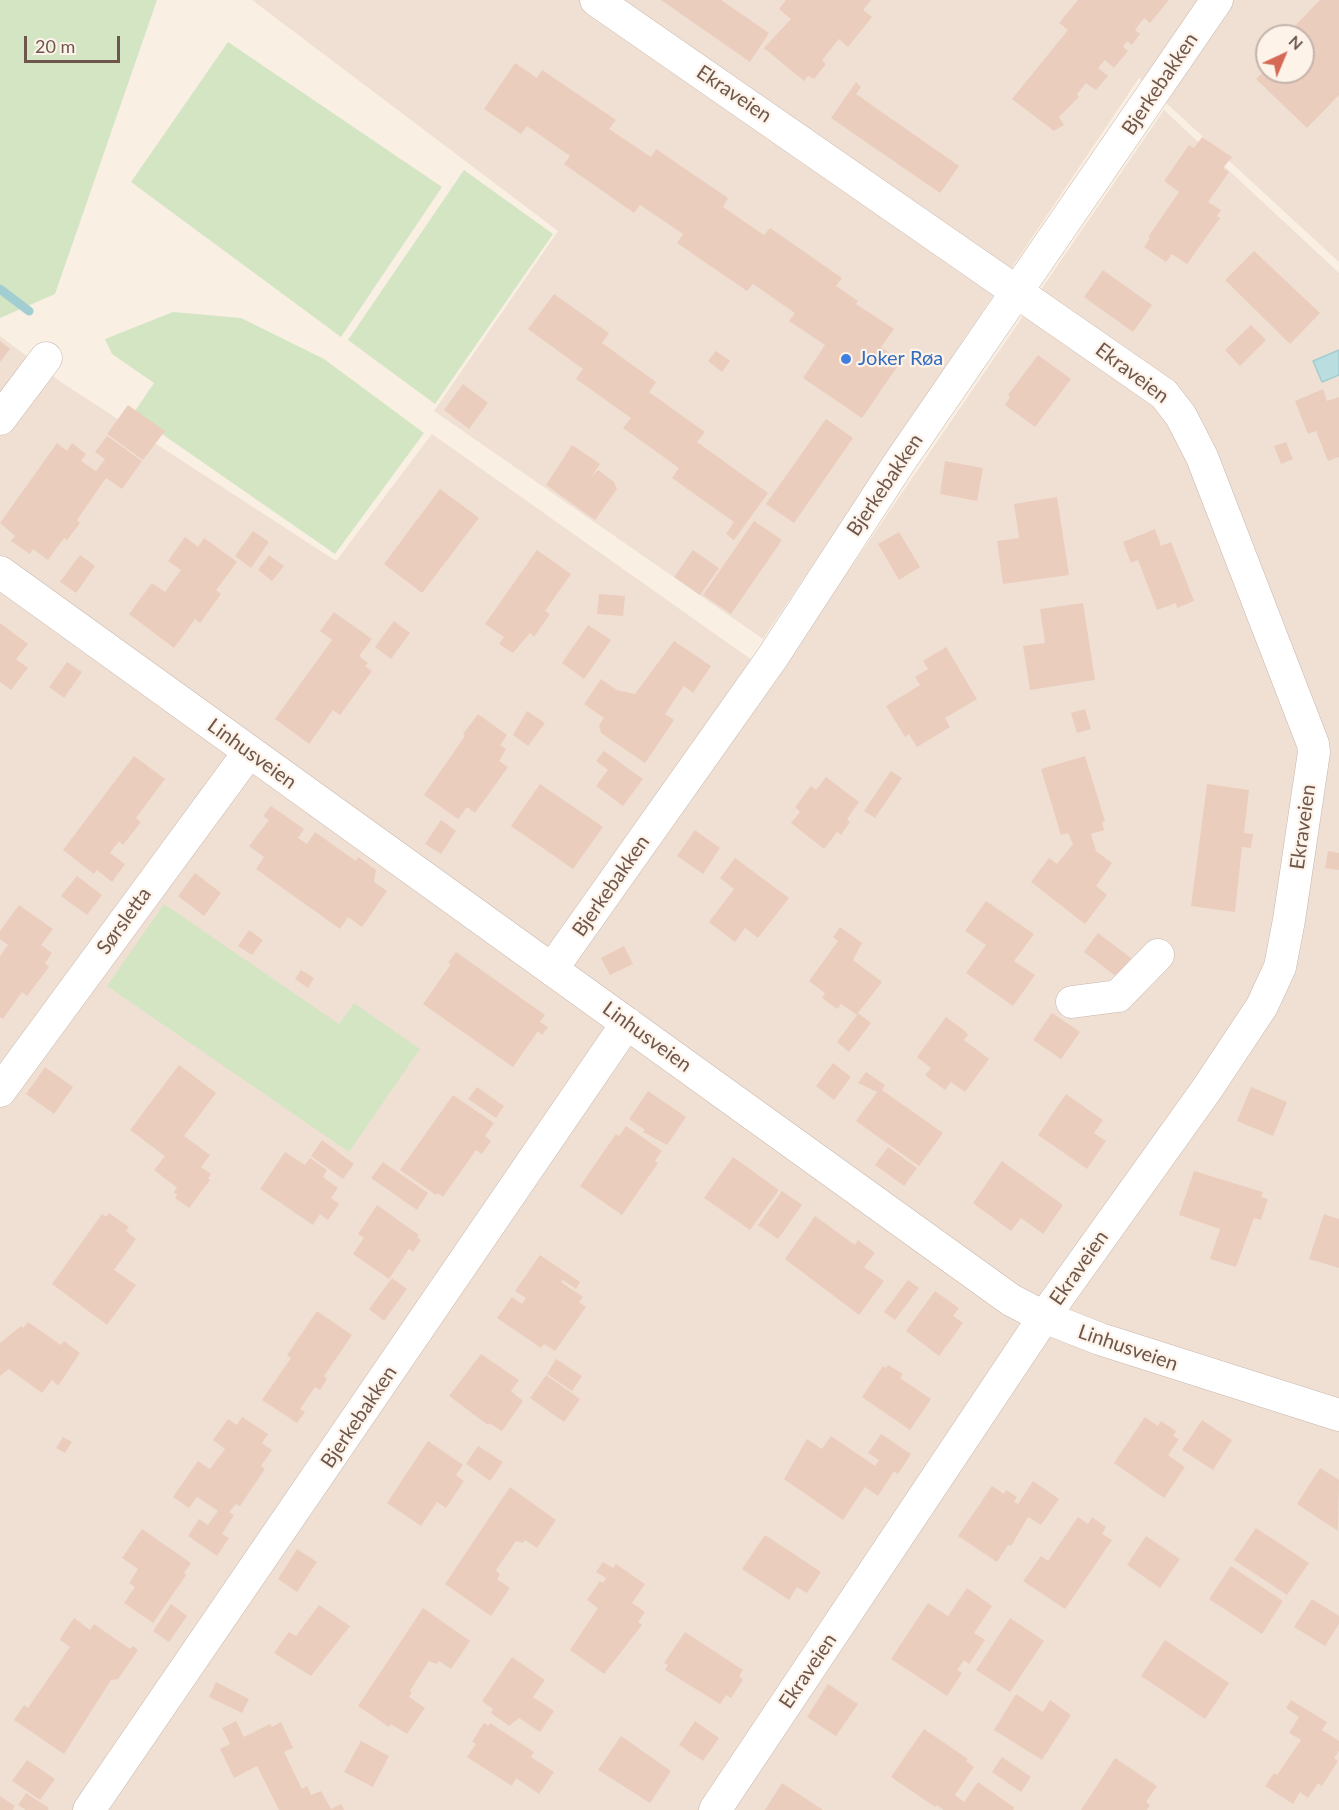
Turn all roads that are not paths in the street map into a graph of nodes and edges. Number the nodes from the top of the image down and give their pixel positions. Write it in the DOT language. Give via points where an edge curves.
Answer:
graph roads {
  1 [pos="596,0"];
  2 [pos="1217,0"];
  3 [pos="1018,291"];
  4 [pos="46,358"];
  5 [pos="0,419"];
  6 [pos="0,572"];
  7 [pos="249,752"];
  8 [pos="1158,955"];
  9 [pos="552,969"];
  10 [pos="1072,1002"];
  11 [pos="627,1023"];
  12 [pos="0,1091"];
  13 [pos="1044,1317"];
  14 [pos="1339,1415"];
  15 [pos="88,1810"];
  16 [pos="715,1810"];
  1 -- 3 [label="street, Ekraveien"];
  2 -- 3 [label="street, Bjerkebakken"];
  3 -- 9 [label="street, Bjerkebakken" via="899,463 772,658"];
  3 -- 13 [label="street, Ekraveien" via="1152,384 1181,416 1202,457 1314,752 1289,920 1272,987 1207,1089"];
  4 -- 5 [label="street"];
  6 -- 7 [label="street, Linhusveien"];
  7 -- 9 [label="street, Linhusveien"];
  7 -- 12 [label="street, Sørsletta"];
  8 -- 10 [label="street" via="1118,996"];
  9 -- 11 [label="street, Linhusveien"];
  11 -- 13 [label="street, Linhusveien" via="980,1279"];
  11 -- 15 [label="street, Bjerkebakken"];
  13 -- 14 [label="street, Linhusveien" via="1159,1359"];
  13 -- 16 [label="street, Ekraveien"];
}
